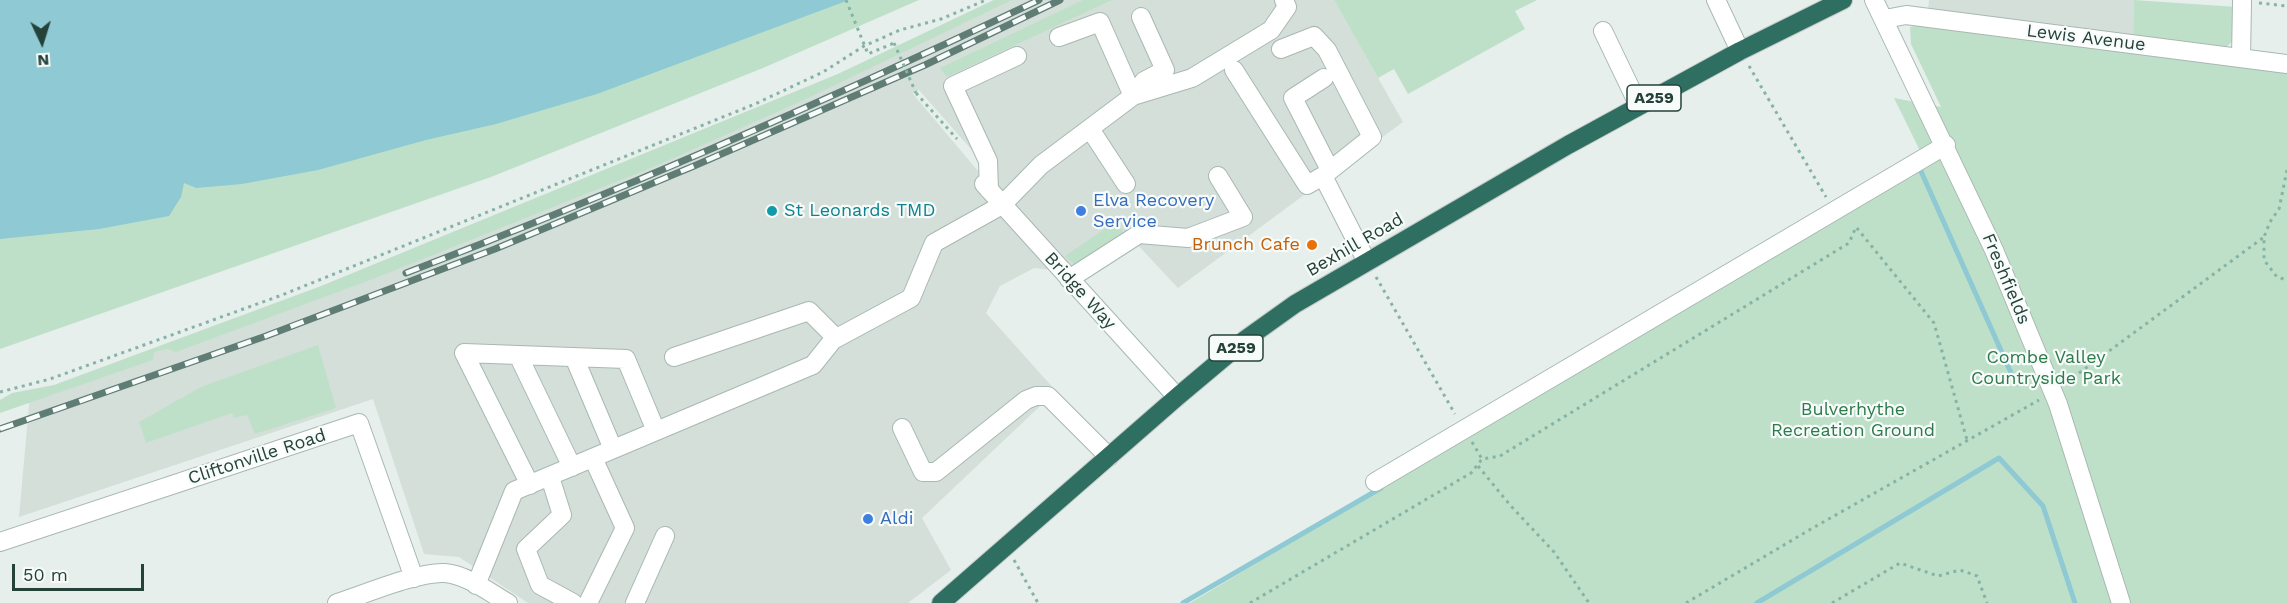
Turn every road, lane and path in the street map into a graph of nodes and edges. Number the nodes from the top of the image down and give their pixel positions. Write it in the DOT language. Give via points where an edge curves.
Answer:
graph roads {
  1 [pos="846,0"];
  2 [pos="986,0"];
  3 [pos="1284,0"];
  4 [pos="1716,0"];
  5 [pos="1843,0"];
  6 [pos="1874,0"];
  7 [pos="2242,2"];
  8 [pos="1141,17"];
  9 [pos="1885,19"];
  10 [pos="1603,31"];
  11 [pos="1059,38"];
  12 [pos="864,46"];
  13 [pos="1281,49"];
  14 [pos="1740,51"];
  15 [pos="1017,56"];
  16 [pos="2241,58"];
  17 [pos="2287,64"];
  18 [pos="1234,70"];
  19 [pos="1324,78"];
  20 [pos="1133,96"];
  21 [pos="1639,106"];
  22 [pos="1090,129"];
  23 [pos="960,143"];
  24 [pos="1946,145"];
  25 [pos="2287,170"];
  26 [pos="1327,173"];
  27 [pos="1218,176"];
  28 [pos="1126,184"];
  29 [pos="1002,205"];
  30 [pos="1834,211"];
  31 [pos="2264,237"];
  32 [pos="1367,262"];
  33 [pos="1069,279"];
  34 [pos="2287,280"];
  35 [pos="836,338"];
  36 [pos="518,355"];
  37 [pos="574,357"];
  38 [pos="674,357"];
  39 [pos="0,392"];
  40 [pos="2053,392"];
  41 [pos="1177,398"];
  42 [pos="902,428"];
  43 [pos="657,431"];
  44 [pos="1466,432"];
  45 [pos="1967,440"];
  46 [pos="613,450"];
  47 [pos="1109,457"];
  48 [pos="593,458"];
  49 [pos="1482,459"];
  50 [pos="1478,466"];
  51 [pos="572,467"];
  52 [pos="550,477"];
  53 [pos="1375,483"];
  54 [pos="530,485"];
  55 [pos="665,537"];
  56 [pos="0,542"];
  57 [pos="1006,546"];
  58 [pos="414,578"];
  59 [pos="476,585"];
  60 [pos="337,603"];
  61 [pos="508,603"];
  62 [pos="573,603"];
  63 [pos="588,603"];
  64 [pos="635,603"];
  65 [pos="941,603"];
  66 [pos="1038,603"];
  67 [pos="1250,603"];
  68 [pos="1589,603"];
  69 [pos="1686,603"];
  70 [pos="1832,603"];
  71 [pos="1987,603"];
  72 [pos="2121,603"];
  1 -- 12 [label="path"];
  2 -- 12 [label="path"];
  3 -- 20 [label="street" via="1287,7 1271,30 1192,78"];
  4 -- 14 [label="street"];
  5 -- 14 [label="highway, Bexhill Road / A259"];
  6 -- 9 [label="street, Freshfields"];
  7 -- 16 [label="street"];
  8 -- 20 [label="street" via="1165,70 1144,81"];
  9 -- 16 [label="street, Lewis Avenue" via="1906,15"];
  9 -- 24 [label="street, Freshfields"];
  10 -- 21 [label="street"];
  11 -- 20 [label="street" via="1100,22"];
  12 -- 23 [label="path, bridge" via="868,54 894,43 916,93"];
  12 -- 39 [label="path" via="823,72 755,104 282,295 50,379"];
  13 -- 26 [label="street" via="1314,36 1327,50 1372,137"];
  14 -- 21 [label="highway, Bexhill Road / A259"];
  14 -- 30 [label="path"];
  15 -- 29 [label="street, Bridge Way" via="953,86 988,161 987,187"];
  16 -- 17 [label="street, Lewis Avenue"];
  18 -- 26 [label="street" via="1307,185"];
  19 -- 26 [label="street" via="1293,98"];
  20 -- 22 [label="street"];
  21 -- 32 [label="highway, Bexhill Road / A259"];
  22 -- 28 [label="street"];
  22 -- 29 [label="street" via="1041,165"];
  24 -- 30 [label="street"];
  24 -- 40 [label="street, Freshfields"];
  25 -- 31 [label="path" via="2279,209"];
  26 -- 32 [label="street"];
  27 -- 33 [label="street" via="1243,217 1188,238 1139,234"];
  29 -- 33 [label="street, Bridge Way"];
  29 -- 35 [label="street" via="934,243 912,298"];
  30 -- 44 [label="street"];
  31 -- 34 [label="path" via="2264,260 2277,277"];
  31 -- 40 [label="path"];
  32 -- 41 [label="highway, Bexhill Road / A259" via="1294,304"];
  32 -- 44 [label="path"];
  33 -- 41 [label="street, Bridge Way"];
  35 -- 38 [label="street" via="809,311"];
  35 -- 43 [label="street" via="813,365"];
  36 -- 37 [label="street"];
  36 -- 51 [label="street"];
  36 -- 54 [label="street" via="464,352"];
  37 -- 43 [label="street" via="626,359"];
  37 -- 46 [label="street"];
  40 -- 45 [label="path"];
  40 -- 72 [label="street, Freshfields"];
  41 -- 47 [label="highway, Bexhill Road / A259"];
  42 -- 47 [label="street" via="923,471 936,472 1026,400 1048,396"];
  43 -- 46 [label="street"];
  44 -- 49 [label="path"];
  44 -- 53 [label="street"];
  45 -- 49 [label="path" via="1934,323 1856,227 1849,243 1500,456"];
  45 -- 69 [label="path"];
  46 -- 48 [label="street"];
  47 -- 57 [label="highway, Bexhill Road / A259"];
  48 -- 51 [label="street"];
  48 -- 63 [label="street" via="625,528"];
  49 -- 50 [label="path"];
  50 -- 67 [label="path"];
  50 -- 68 [label="path" via="1554,552"];
  51 -- 52 [label="street"];
  52 -- 54 [label="street"];
  52 -- 62 [label="street" via="562,515 526,549 540,585"];
  54 -- 59 [label="street" via="514,491"];
  55 -- 64 [label="street"];
  56 -- 58 [label="street, Cliftonville Road" via="359,423"];
  57 -- 65 [label="highway, Bexhill Road / A259"];
  57 -- 66 [label="path"];
  58 -- 59 [label="street" via="444,573"];
  58 -- 60 [label="street"];
  59 -- 61 [label="street"];
  70 -- 71 [label="path" via="1900,563 1938,576 1960,570 1977,576"];
}
